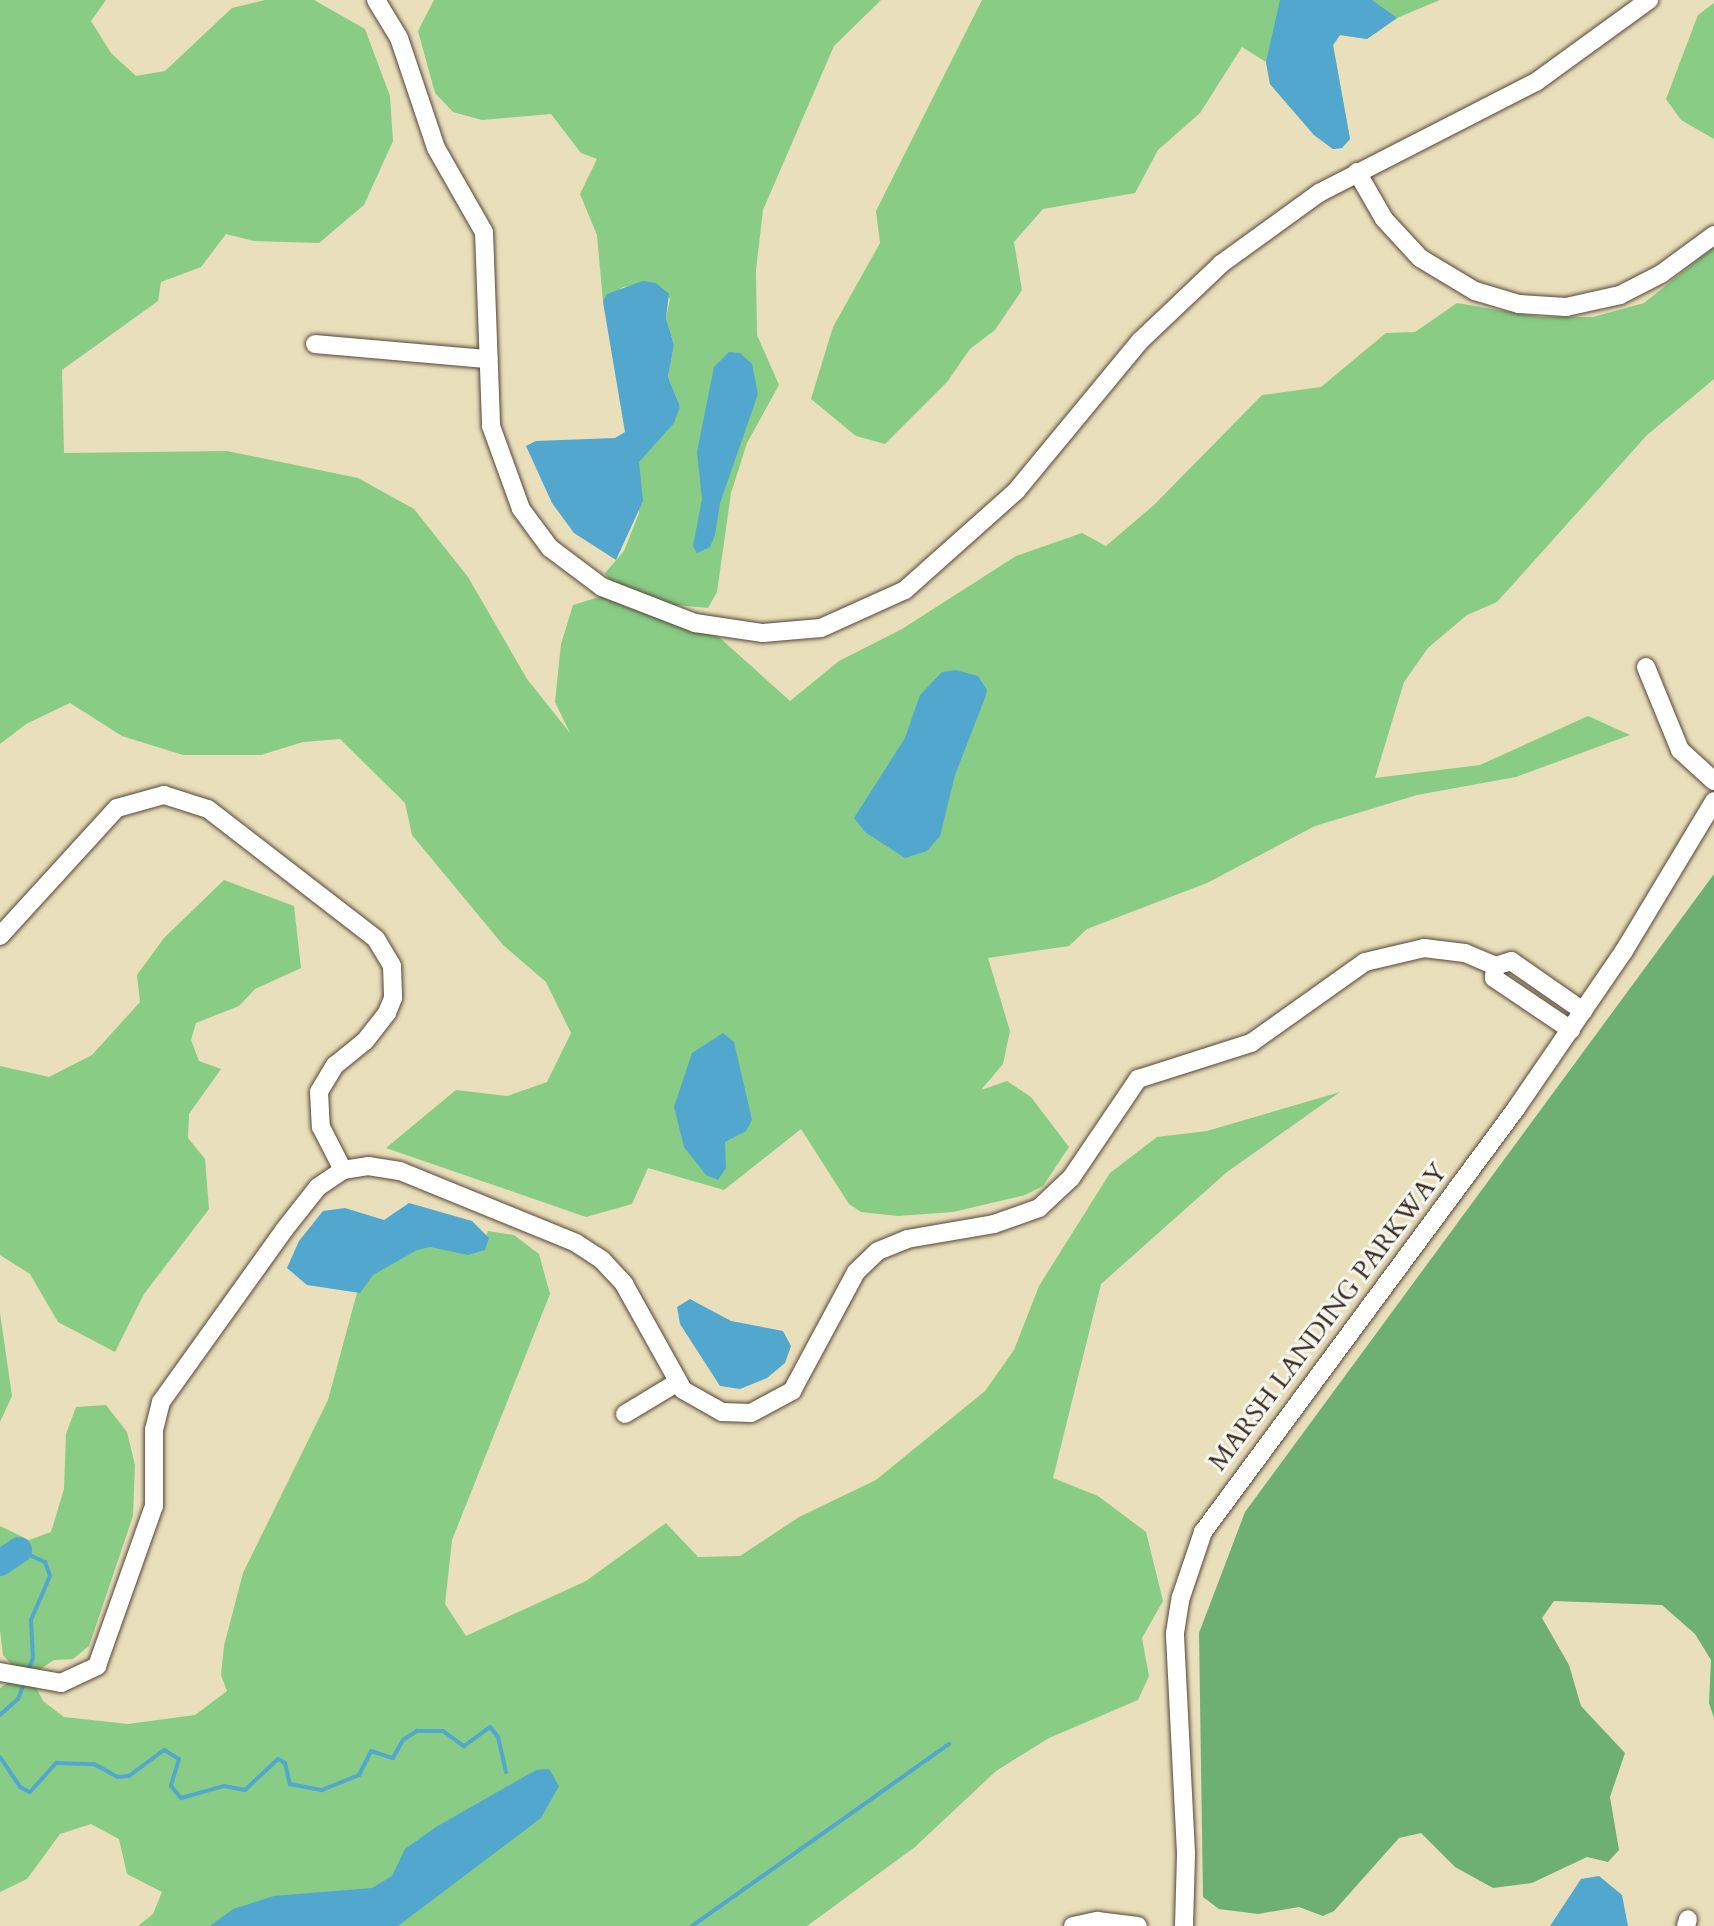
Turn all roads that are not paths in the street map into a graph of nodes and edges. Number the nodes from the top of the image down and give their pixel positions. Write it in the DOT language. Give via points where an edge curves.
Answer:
graph roads {
  1 [pos="376,0"];
  2 [pos="1649,0"];
  3 [pos="1357,172"];
  4 [pos="1714,235"];
  5 [pos="315,344"];
  6 [pos="488,359"];
  7 [pos="1646,667"];
  8 [pos="1714,781"];
  9 [pos="1714,801"];
  10 [pos="0,936"];
  11 [pos="1495,966"];
  12 [pos="1540,979"];
  13 [pos="1526,999"];
  14 [pos="1583,1011"];
  15 [pos="1571,1030"];
  16 [pos="343,1170"];
  17 [pos="678,1382"];
  18 [pos="625,1414"];
  19 [pos="6,1672"];
  20 [pos="1073,1926"];
  21 [pos="1138,1926"];
  22 [pos="1184,1926"];
  1 -- 6 [label="street" via="399,38 436,148 484,232"];
  2 -- 3 [label="street" via="1536,82"];
  3 -- 4 [label="street" via="1384,219 1420,258 1475,291 1519,304 1566,307 1620,295 1661,274"];
  3 -- 6 [label="street" via="1268,227 1177,303 1016,491 965,541 879,606 821,628 763,633 695,623 616,595 562,559 530,523 506,480 491,426"];
  5 -- 6 [label="street"];
  7 -- 8 [label="street" via="1680,750"];
  9 -- 14 [label="street, MARSH LANDING PARKWAY" via="1692,845"];
  10 -- 16 [label="street" via="117,808 164,795 208,809 376,939 392,966 393,998 387,1013 335,1065 319,1092 318,1118"];
  11 -- 12 [label="street" via="1511,961"];
  11 -- 13 [label="street" via="1494,978"];
  11 -- 17 [label="street" via="1446,949 1382,954 1344,974 1251,1043 1138,1079 1071,1178 1039,1208 994,1224 907,1239 866,1261 847,1287 803,1377 768,1408 722,1412 693,1399"];
  12 -- 13 [label="street"];
  12 -- 14 [label="street"];
  13 -- 15 [label="street"];
  14 -- 15 [label="street, MARSH LANDING PARKWAY"];
  15 -- 22 [label="street, MARSH LANDING PARKWAY" via="1230,1490 1199,1543 1181,1597 1175,1647 1186,1853"];
  16 -- 17 [label="street" via="368,1166 400,1171 576,1243 624,1284"];
  16 -- 19 [label="street" via="318,1187 284,1230 161,1402 154,1430 154,1506 97,1666 74,1681"];
  17 -- 18 [label="street"];
  20 -- 21 [label="street" via="1097,1921"];
}
